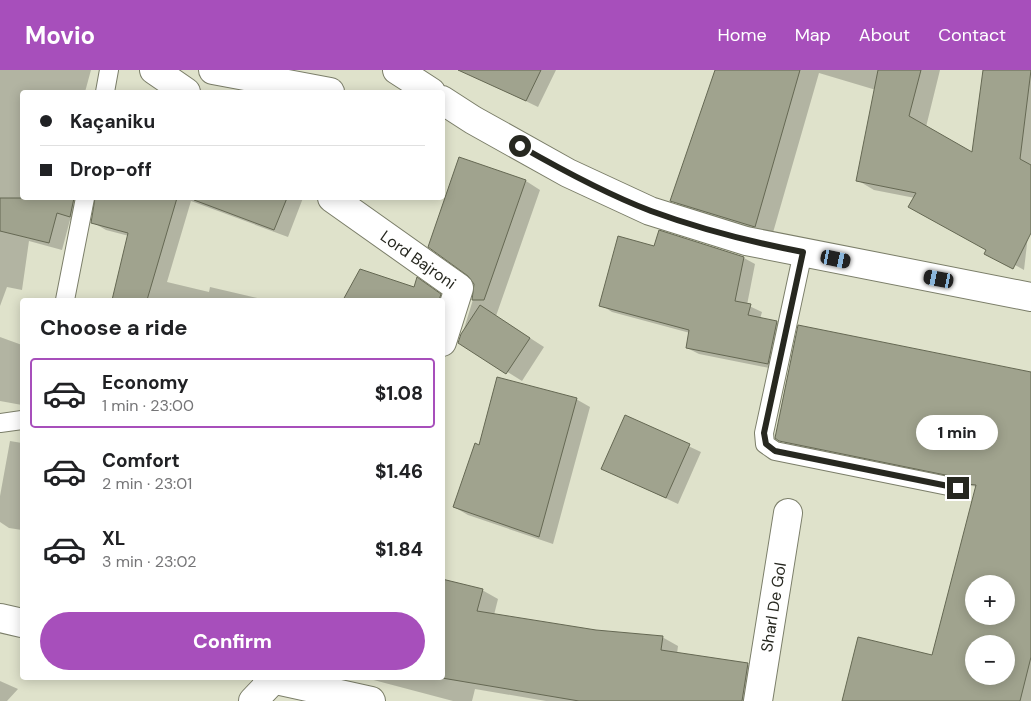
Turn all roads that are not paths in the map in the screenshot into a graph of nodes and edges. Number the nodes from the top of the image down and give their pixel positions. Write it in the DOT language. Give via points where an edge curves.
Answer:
graph roads {
  1 [pos="109,70"];
  2 [pos="154,70"];
  3 [pos="214,70"];
  4 [pos="397,70"];
  5 [pos="104,90"];
  6 [pos="183,90"];
  7 [pos="319,90"];
  8 [pos="428,90"];
  9 [pos="445,102"];
  10 [pos="445,115"];
  11 [pos="473,120"];
  12 [pos="85,200"];
  13 [pos="335,200"];
  14 [pos="803,252"];
  15 [pos="1031,297"];
  16 [pos="65,298"];
  17 [pos="445,332"];
  18 [pos="20,420"];
  19 [pos="0,424"];
  20 [pos="958,488"];
  21 [pos="788,512"];
  22 [pos="0,618"];
  23 [pos="20,623"];
  24 [pos="270,680"];
  25 [pos="281,680"];
  26 [pos="252,701"];
  27 [pos="371,701"];
  28 [pos="758,701"];
  1 -- 5 [label="lane"];
  2 -- 6 [label="street"];
  3 -- 7 [label="street"];
  4 -- 8 [label="street"];
  9 -- 11 [label="street"];
  10 -- 11 [label="street"];
  11 -- 14 [label="street" via="568,173 650,211 746,241"];
  12 -- 16 [label="lane"];
  13 -- 17 [label="street, Lord Bajroni" via="459,288"];
  14 -- 15 [label="street"];
  14 -- 20 [label="lane" via="764,433 766,444 775,451"];
  18 -- 19 [label="lane"];
  21 -- 28 [label="street, Sharl De Gol"];
  22 -- 23 [label="street"];
  24 -- 26 [label="street"];
  25 -- 27 [label="street"];
}
